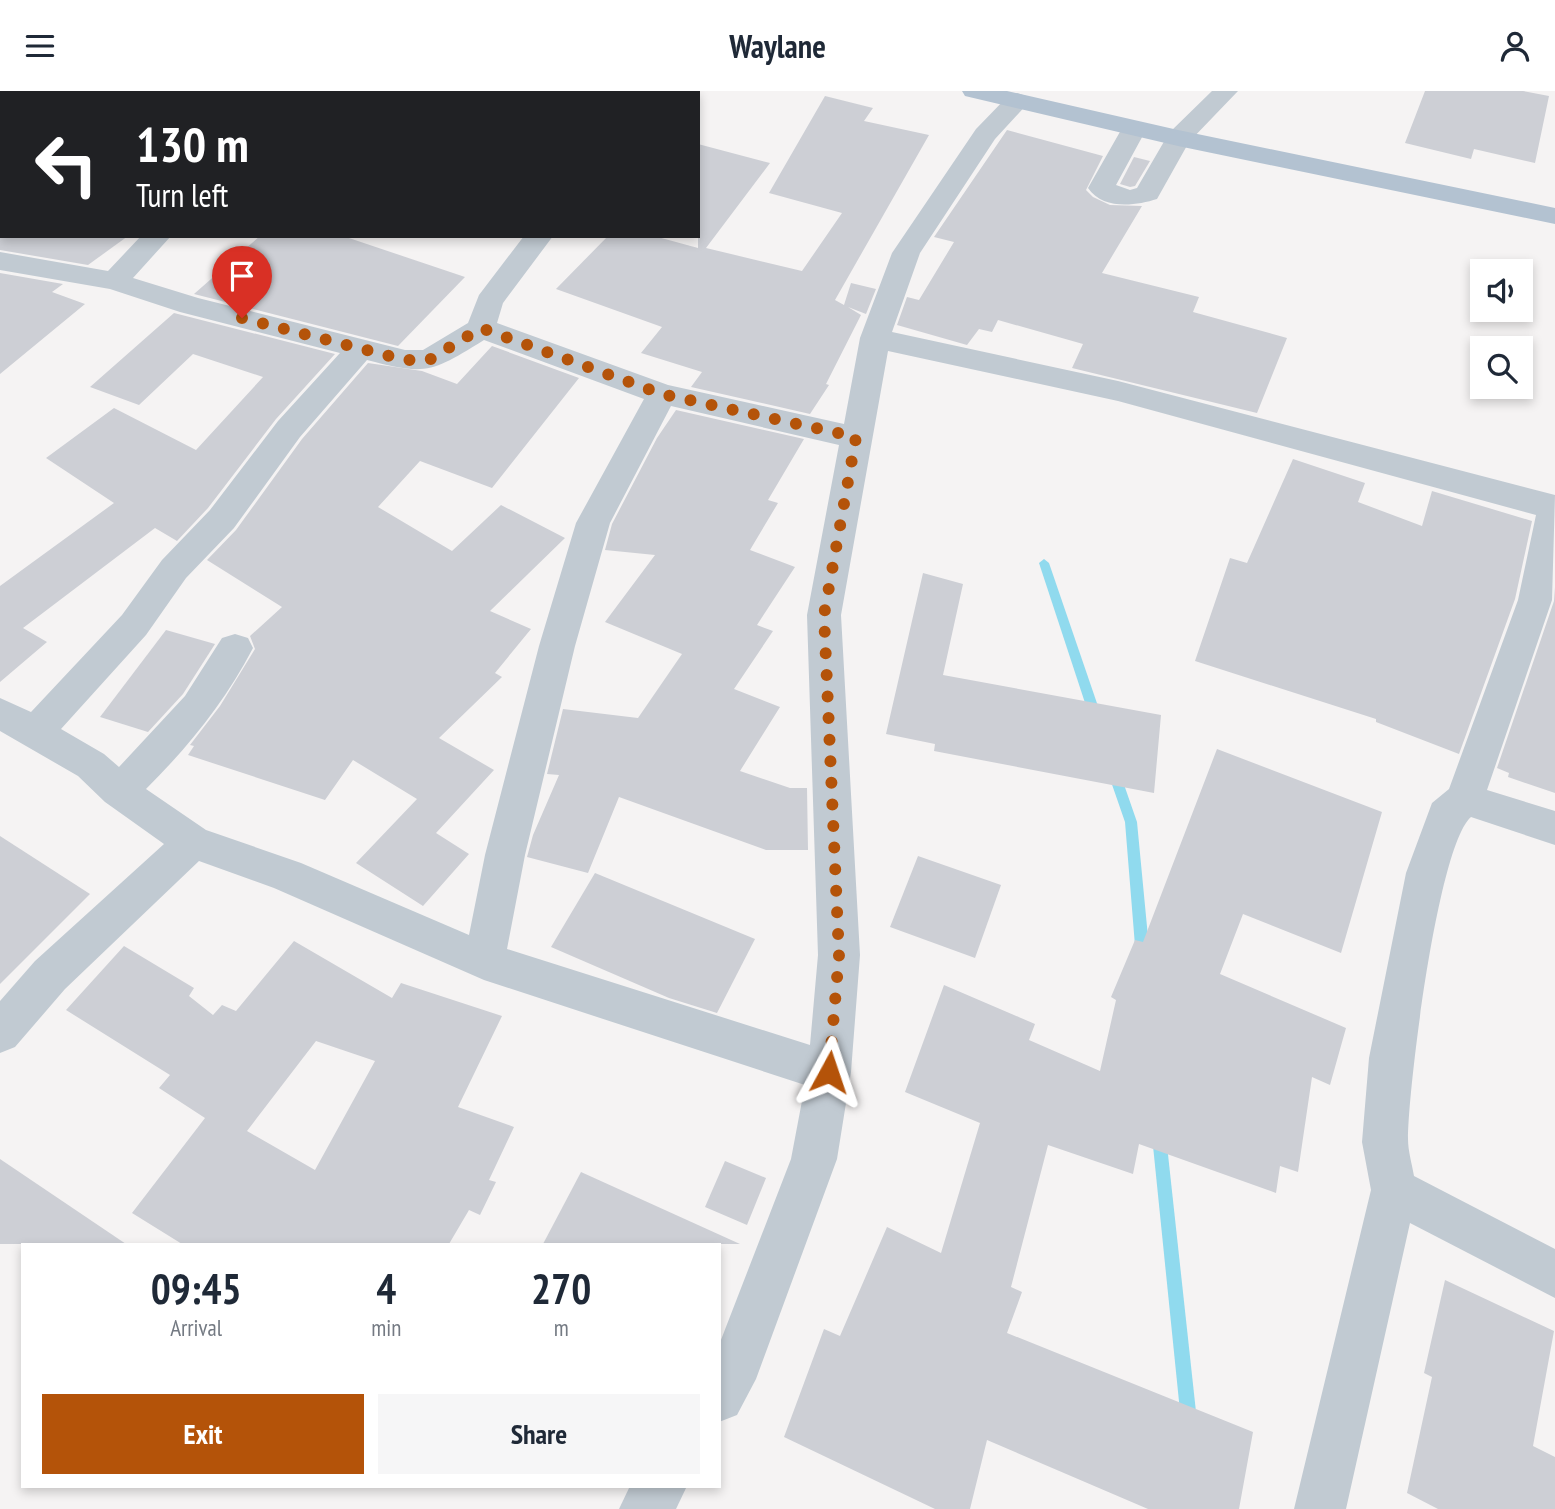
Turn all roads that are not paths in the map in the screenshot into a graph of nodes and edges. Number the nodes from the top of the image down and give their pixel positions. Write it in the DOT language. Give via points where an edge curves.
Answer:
graph roads {
  1 [pos="974,91"];
  2 [pos="1226,91"];
  3 [pos="1017,101"];
  4 [pos="1134,128"];
  5 [pos="1178,138"];
  6 [pos="1555,216"];
  7 [pos="155,238"];
  8 [pos="537,238"];
  9 [pos="0,261"];
  10 [pos="114,281"];
  11 [pos="481,328"];
  12 [pos="875,338"];
  13 [pos="361,348"];
  14 [pos="662,394"];
  15 [pos="856,437"];
  16 [pos="1555,508"];
  17 [pos="235,648"];
  18 [pos="0,713"];
  19 [pos="34,734"];
  20 [pos="119,791"];
  21 [pos="1465,799"];
  22 [pos="1555,828"];
  23 [pos="193,842"];
  24 [pos="484,961"];
  25 [pos="0,1033"];
  26 [pos="829,1072"];
  27 [pos="1394,1189"];
  28 [pos="1555,1274"];
  29 [pos="721,1394"];
  30 [pos="660,1488"];
  31 [pos="645,1509"];
  32 [pos="1320,1509"];
  1 -- 3 [label="main road"];
  2 -- 5 [label="street"];
  3 -- 4 [label="main road"];
  3 -- 12 [label="street" via="985,134 906,253"];
  4 -- 5 [label="main road"];
  4 -- 5 [label="street" via="1101,184 1104,192 1130,199 1142,196"];
  5 -- 6 [label="main road"];
  7 -- 10 [label="street"];
  8 -- 11 [label="street" via="489,302"];
  9 -- 10 [label="street"];
  10 -- 13 [label="street"];
  11 -- 13 [label="street" via="429,360 405,360"];
  11 -- 14 [label="street"];
  12 -- 15 [label="street"];
  12 -- 16 [label="street" via="1118,391"];
  13 -- 19 [label="street" via="289,429 222,519 173,569 134,625"];
  14 -- 15 [label="street"];
  14 -- 24 [label="street" via="593,523 557,646"];
  15 -- 26 [label="street" via="824,615 839,955"];
  16 -- 21 [label="street" via="1535,600"];
  17 -- 20 [label="street" via="182,729"];
  18 -- 19 [label="street"];
  19 -- 20 [label="street" via="91,765"];
  20 -- 23 [label="street"];
  21 -- 22 [label="street"];
  21 -- 27 [label="street" via="1446,815 1426,873 1391,1058 1385,1142"];
  23 -- 24 [label="street" via="287,875"];
  23 -- 25 [label="street" via="50,975"];
  24 -- 26 [label="street"];
  26 -- 29 [label="street" via="814,1159 731,1379"];
  27 -- 28 [label="street"];
  27 -- 32 [label="street"];
  30 -- 31 [label="street"];
}
